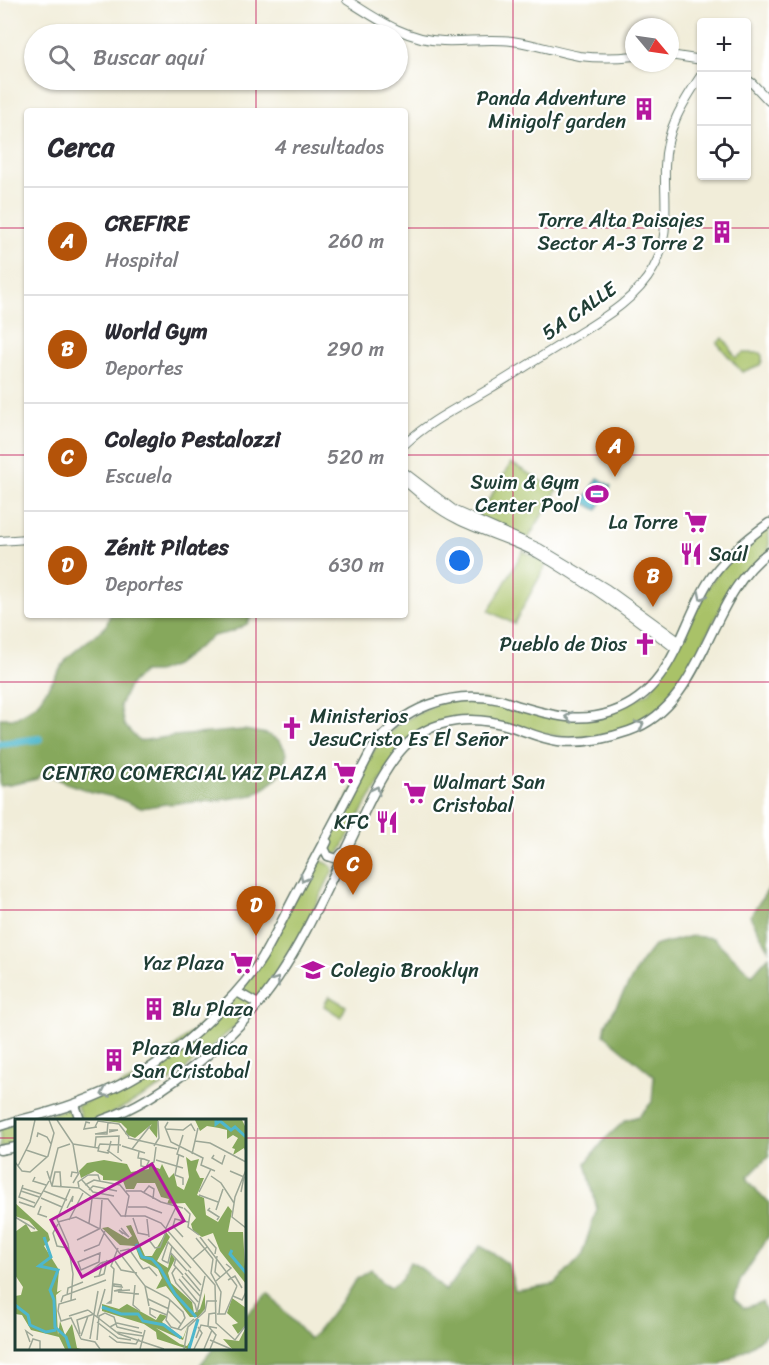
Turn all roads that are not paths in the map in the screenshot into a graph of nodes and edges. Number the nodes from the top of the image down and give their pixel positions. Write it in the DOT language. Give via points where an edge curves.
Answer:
graph roads {
  1 [pos="347,0"];
  2 [pos="388,24"];
  3 [pos="408,35"];
  4 [pos="625,56"];
  5 [pos="679,56"];
  6 [pos="697,59"];
  7 [pos="751,81"];
  8 [pos="697,82"];
  9 [pos="769,101"];
  10 [pos="408,441"];
  11 [pos="408,475"];
  12 [pos="408,483"];
  13 [pos="769,523"];
  14 [pos="24,539"];
  15 [pos="0,541"];
  16 [pos="769,552"];
  17 [pos="638,615"];
  18 [pos="678,646"];
  19 [pos="338,814"];
  20 [pos="346,849"];
  21 [pos="314,859"];
  22 [pos="335,871"];
  23 [pos="237,992"];
  24 [pos="258,1004"];
  25 [pos="75,1105"];
  26 [pos="25,1119"];
  27 [pos="80,1119"];
  28 [pos="104,1119"];
  29 [pos="15,1122"];
  30 [pos="0,1125"];
  31 [pos="15,1147"];
  32 [pos="0,1150"];
  1 -- 2 [label="street"];
  3 -- 4 [label="street" via="442,41 509,40 578,56"];
  5 -- 6 [label="street"];
  7 -- 9 [label="street"];
  8 -- 10 [label="street, 5A CALLE" via="670,131 665,164 664,239 649,276 618,308"];
  11 -- 17 [label="street" via="455,512 538,548 607,589"];
  12 -- 17 [label="street" via="457,520 534,552"];
  13 -- 18 [label="main road, one-way" via="747,538 707,584"];
  14 -- 15 [label="street"];
  20 -- 16 [label="main road, one-way" via="396,756 405,745 436,726 476,720 573,742 616,735 653,718 683,686 737,584"];
  17 -- 18 [label="street"];
  18 -- 19 [label="main road, one-way" via="650,689 628,705 603,714 560,717 479,697 443,700 419,708 376,742"];
  19 -- 20 [label="main road" via="324,848 336,859"];
  19 -- 21 [label="main road"];
  20 -- 22 [label="main road"];
  21 -- 22 [label="main road" via="332,863"];
  21 -- 23 [label="main road, one-way" via="262,958"];
  24 -- 22 [label="main road, one-way" via="281,974"];
  23 -- 24 [label="main road"];
  23 -- 25 [label="main road, one-way" via="170,1055 123,1084"];
  24 -- 28 [label="main road" via="230,1035 179,1077 135,1106"];
  25 -- 26 [label="main road"];
  25 -- 27 [label="main road"];
  29 -- 30 [label="main road"];
  31 -- 32 [label="main road"];
}
